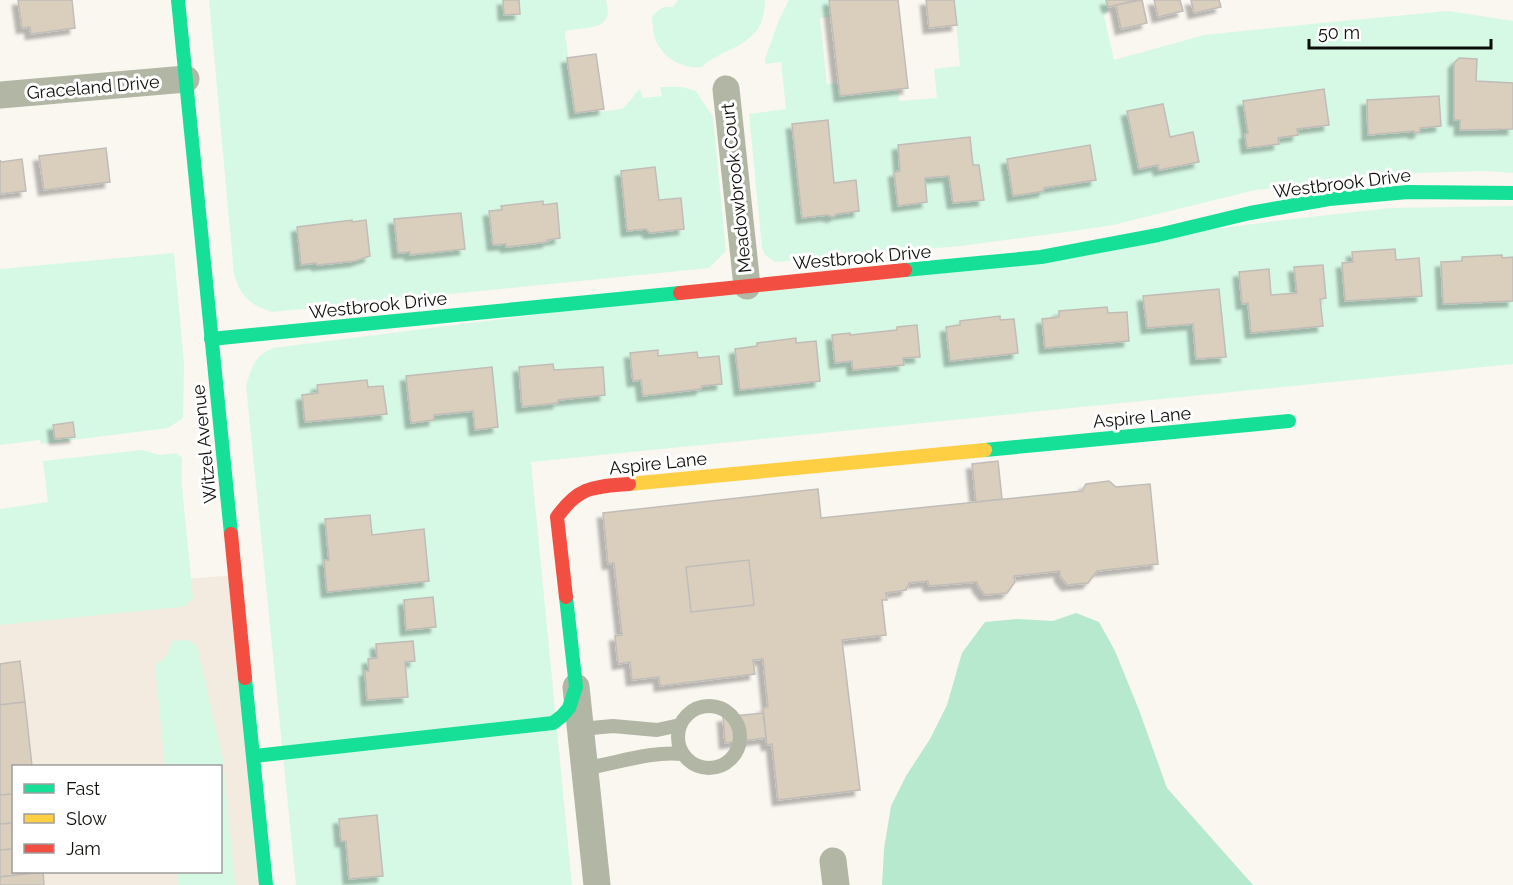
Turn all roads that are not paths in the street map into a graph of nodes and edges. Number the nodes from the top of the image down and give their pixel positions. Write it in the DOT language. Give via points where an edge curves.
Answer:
graph roads {
  1 [pos="178,0"];
  2 [pos="186,78"];
  3 [pos="726,89"];
  4 [pos="0,95"];
  5 [pos="1513,193"];
  6 [pos="747,286"];
  7 [pos="211,339"];
  8 [pos="1289,421"];
  9 [pos="576,687"];
  10 [pos="680,725"];
  11 [pos="581,729"];
  12 [pos="682,754"];
  13 [pos="254,756"];
  14 [pos="586,768"];
  15 [pos="266,885"];
  16 [pos="597,885"];
  1 -- 2 [label="street, Witzel Avenue"];
  2 -- 4 [label="street, Graceland Drive"];
  2 -- 7 [label="street, Witzel Avenue"];
  3 -- 6 [label="street, Meadowbrook Court"];
  5 -- 6 [label="street, Westbrook Drive" via="1408,192 1329,199 1041,256"];
  6 -- 7 [label="street, Westbrook Drive"];
  7 -- 13 [label="street, Witzel Avenue"];
  8 -- 9 [label="street, Aspire Lane" via="644,482 577,493 557,517"];
  9 -- 11 [label="street"];
  9 -- 13 [label="street, Aspire Lane" via="563,717 553,723"];
  10 -- 11 [label="lane" via="657,730 613,726"];
  10 -- 12 [label="lane" via="677,736"];
  10 -- 12 [label="lane" via="694,709 716,706 734,717 740,738 734,757 717,768 698,766"];
  11 -- 14 [label="street"];
  12 -- 14 [label="lane" via="658,753"];
  13 -- 15 [label="street, Witzel Avenue"];
  14 -- 16 [label="street"];
}
